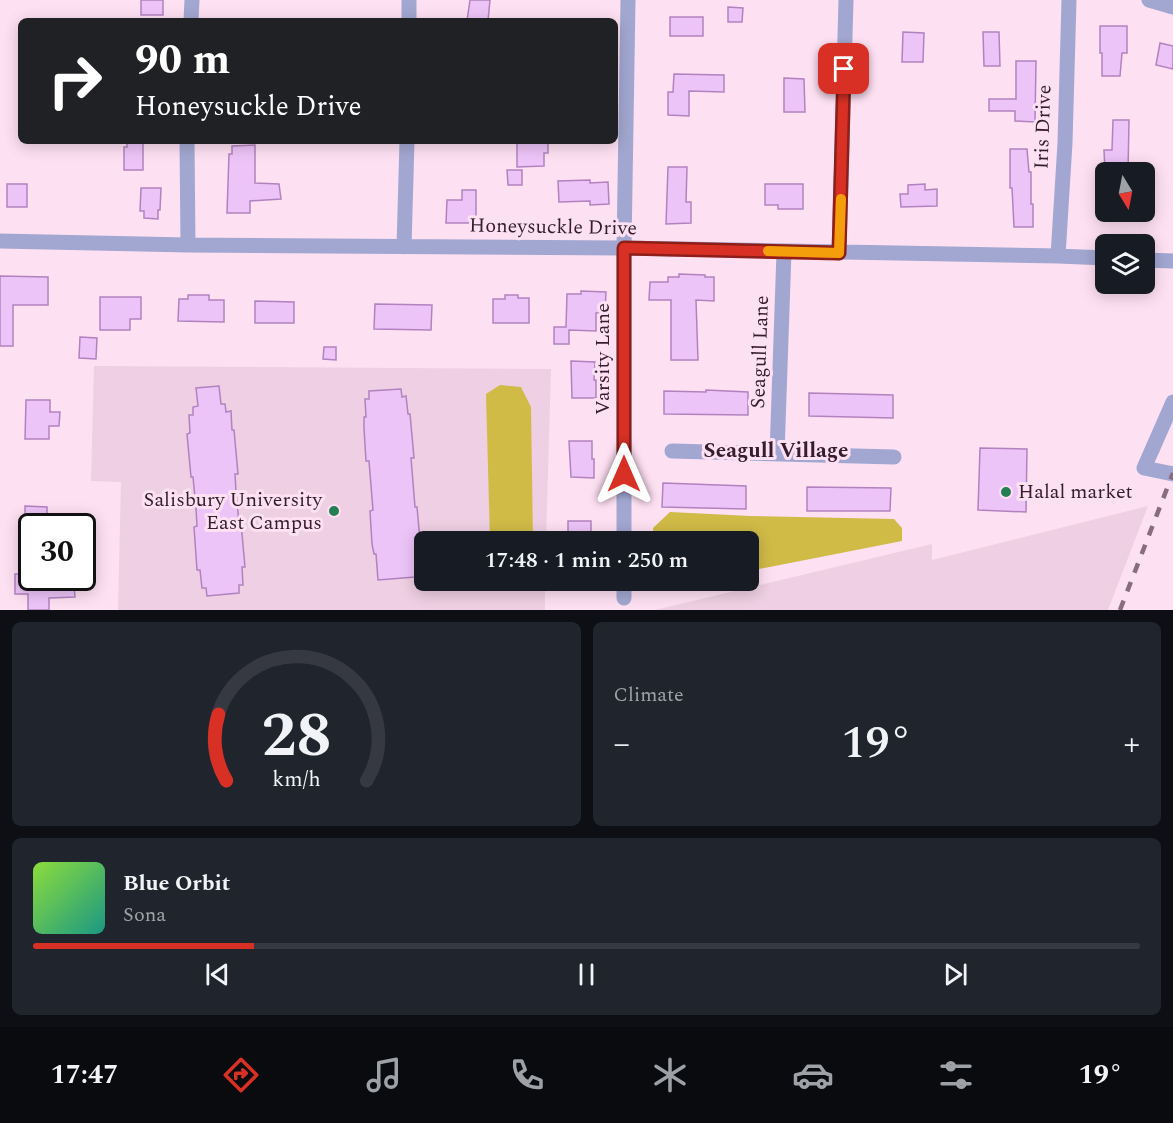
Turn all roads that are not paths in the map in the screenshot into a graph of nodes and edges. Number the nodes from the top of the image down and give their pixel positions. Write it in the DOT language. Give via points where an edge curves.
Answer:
graph roads {
  1 [pos="192,0"];
  2 [pos="409,0"];
  3 [pos="628,0"];
  4 [pos="846,0"];
  5 [pos="1069,0"];
  6 [pos="1149,0"];
  7 [pos="1173,7"];
  8 [pos="191,18"];
  9 [pos="409,18"];
  10 [pos="187,144"];
  11 [pos="406,144"];
  12 [pos="0,241"];
  13 [pos="188,246"];
  14 [pos="404,247"];
  15 [pos="624,248"];
  16 [pos="784,252"];
  17 [pos="839,253"];
  18 [pos="1058,256"];
  19 [pos="1095,258"];
  20 [pos="1155,260"];
  21 [pos="1173,261"];
  22 [pos="1173,402"];
  23 [pos="672,451"];
  24 [pos="777,454"];
  25 [pos="894,457"];
  26 [pos="1173,474"];
  27 [pos="624,531"];
  28 [pos="624,591"];
  29 [pos="624,598"];
  1 -- 8 [label="street"];
  2 -- 9 [label="street"];
  3 -- 15 [label="street, Varsity Lane"];
  4 -- 17 [label="street"];
  5 -- 18 [label="street, Iris Drive"];
  6 -- 7 [label="street"];
  10 -- 13 [label="street"];
  11 -- 14 [label="street"];
  12 -- 13 [label="street, Honeysuckle Drive"];
  13 -- 14 [label="street, Honeysuckle Drive"];
  14 -- 15 [label="street, Honeysuckle Drive"];
  15 -- 16 [label="street, Honeysuckle Drive"];
  15 -- 27 [label="street, Varsity Lane"];
  16 -- 17 [label="street, Honeysuckle Drive"];
  16 -- 24 [label="street, Seagull Lane"];
  17 -- 18 [label="street, Honeysuckle Drive"];
  18 -- 19 [label="street, Honeysuckle Drive"];
  20 -- 21 [label="street"];
  22 -- 26 [label="street" via="1144,468"];
  23 -- 24 [label="street"];
  24 -- 25 [label="street"];
  28 -- 29 [label="street"];
}
